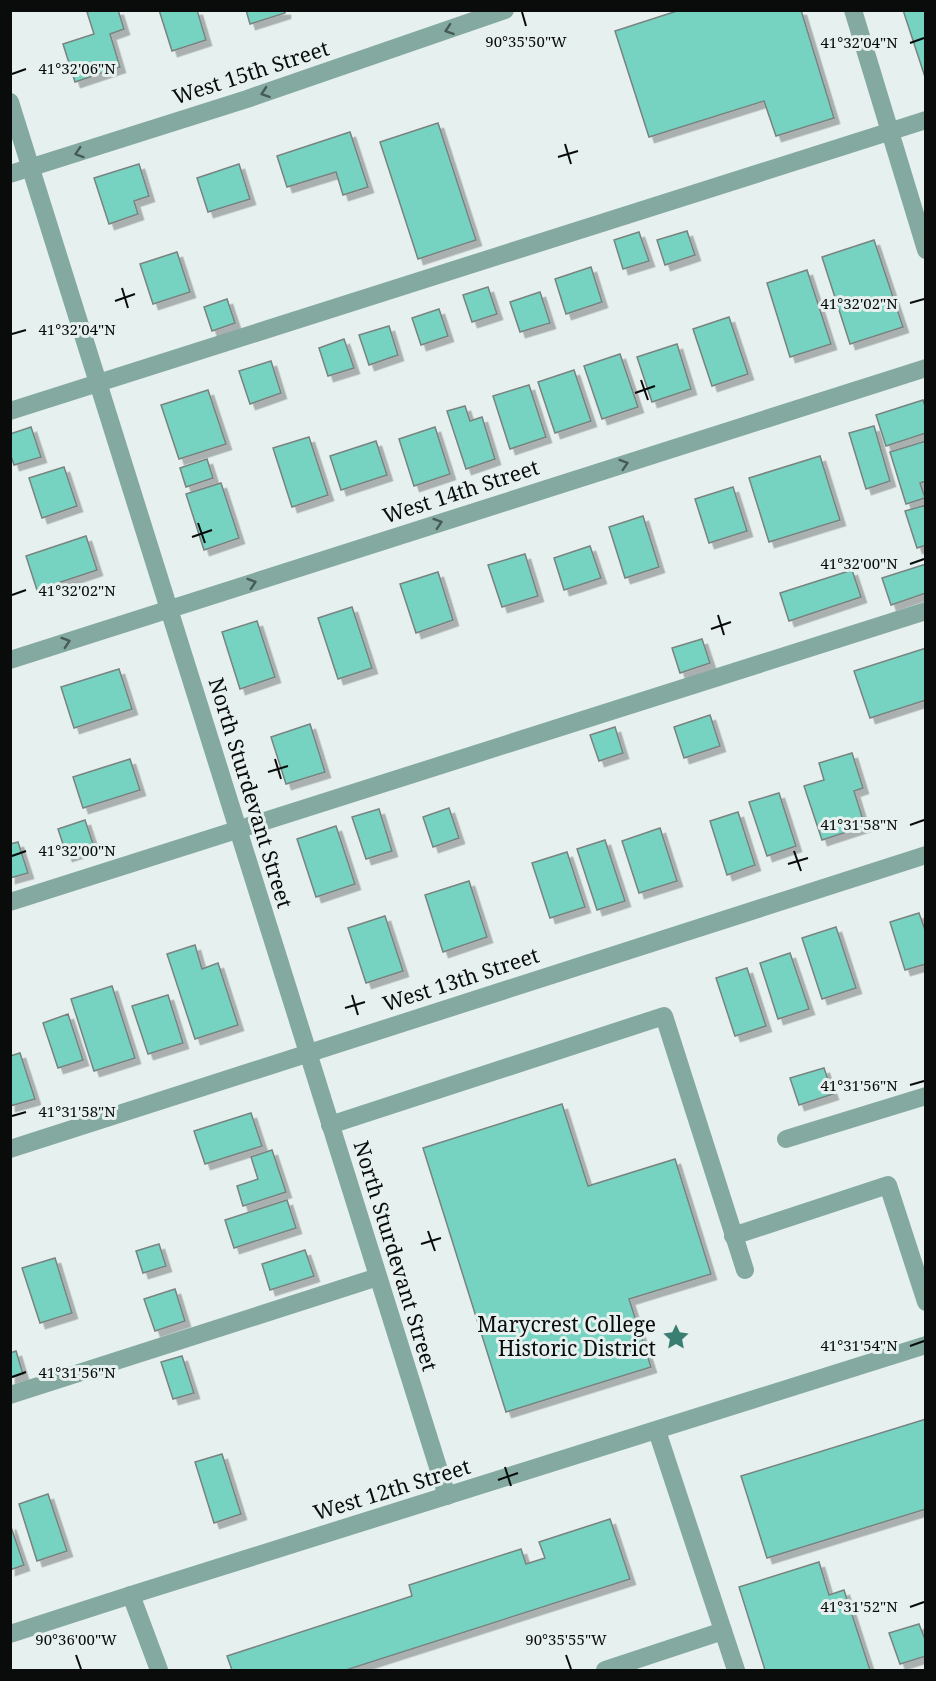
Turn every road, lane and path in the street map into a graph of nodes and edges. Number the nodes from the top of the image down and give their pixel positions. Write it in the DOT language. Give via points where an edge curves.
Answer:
graph roads {
  1 [pos="505,10"];
  2 [pos="852,10"];
  3 [pos="10,102"];
  4 [pos="926,120"];
  5 [pos="889,131"];
  6 [pos="31,168"];
  7 [pos="10,174"];
  8 [pos="926,250"];
  9 [pos="926,368"];
  10 [pos="98,383"];
  11 [pos="10,411"];
  12 [pos="169,609"];
  13 [pos="926,611"];
  14 [pos="10,660"];
  15 [pos="238,829"];
  16 [pos="926,855"];
  17 [pos="10,902"];
  18 [pos="308,1053"];
  19 [pos="926,1096"];
  20 [pos="330,1125"];
  21 [pos="786,1139"];
  22 [pos="10,1149"];
  23 [pos="733,1236"];
  24 [pos="745,1270"];
  25 [pos="378,1277"];
  26 [pos="926,1302"];
  27 [pos="926,1345"];
  28 [pos="10,1395"];
  29 [pos="657,1431"];
  30 [pos="447,1496"];
  31 [pos="131,1595"];
  32 [pos="723,1631"];
  33 [pos="10,1635"];
  34 [pos="159,1671"];
  35 [pos="605,1671"];
  36 [pos="736,1671"];
  1 -- 6 [label="street, West 15th Street, one-way"];
  2 -- 5 [label="street"];
  3 -- 6 [label="street, North Sturdevant Street"];
  4 -- 5 [label="street"];
  5 -- 8 [label="street"];
  5 -- 10 [label="street"];
  6 -- 7 [label="street, West 15th Street"];
  6 -- 10 [label="street, North Sturdevant Street"];
  12 -- 9 [label="street, West 14th Street, one-way"];
  10 -- 11 [label="street"];
  10 -- 12 [label="street, North Sturdevant Street"];
  14 -- 12 [label="street, West 14th Street, one-way"];
  12 -- 15 [label="street, North Sturdevant Street"];
  13 -- 15 [label="street"];
  15 -- 17 [label="street"];
  15 -- 18 [label="street, North Sturdevant Street"];
  16 -- 18 [label="street, West 13th Street"];
  18 -- 20 [label="street, North Sturdevant Street"];
  18 -- 22 [label="street, West 13th Street"];
  19 -- 21 [label="street"];
  20 -- 23 [label="street" via="663,1016"];
  20 -- 25 [label="street, North Sturdevant Street"];
  23 -- 24 [label="street"];
  23 -- 26 [label="street" via="888,1185"];
  25 -- 28 [label="street"];
  25 -- 30 [label="street, North Sturdevant Street"];
  27 -- 29 [label="street, West 12th Street"];
  29 -- 30 [label="street, West 12th Street"];
  29 -- 32 [label="street"];
  30 -- 31 [label="street, West 12th Street"];
  31 -- 33 [label="street, West 12th Street"];
  31 -- 34 [label="street"];
  32 -- 35 [label="street"];
  32 -- 36 [label="street"];
}
